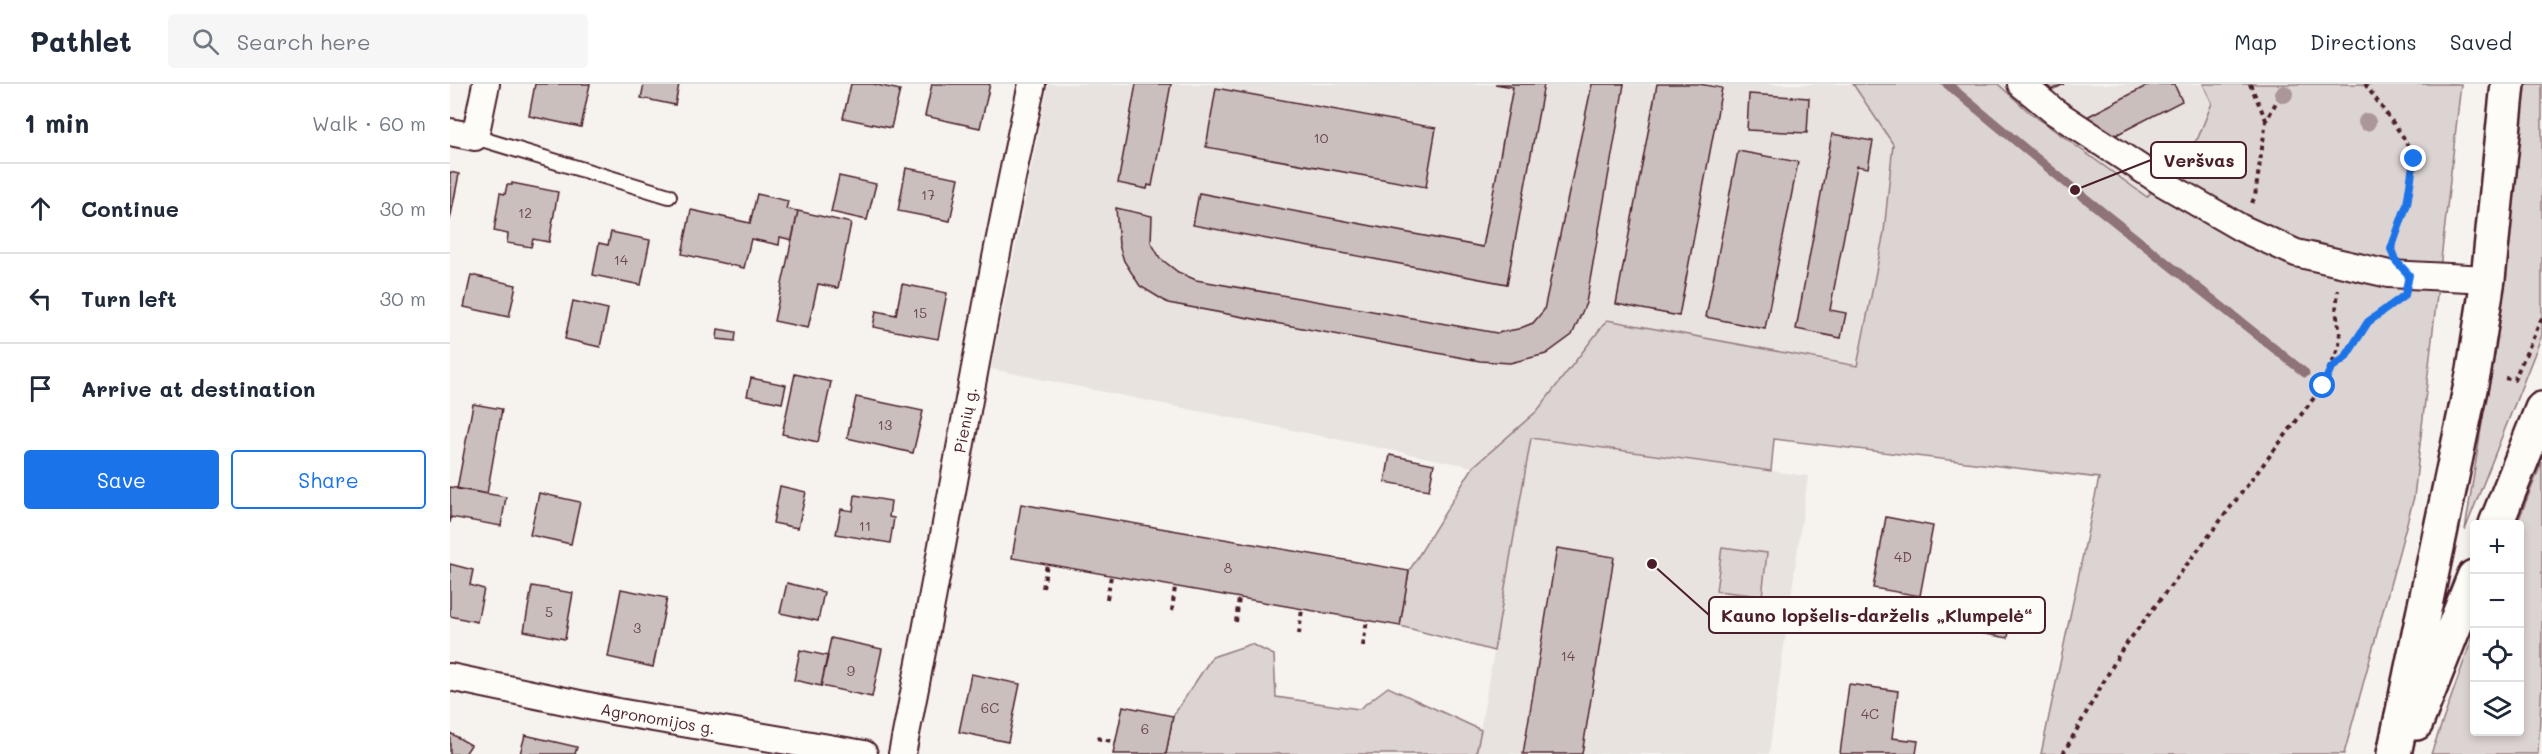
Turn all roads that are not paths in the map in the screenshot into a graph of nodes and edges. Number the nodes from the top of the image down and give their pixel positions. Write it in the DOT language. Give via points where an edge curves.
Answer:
graph roads {
  1 [pos="486,84"];
  2 [pos="1032,84"];
  3 [pos="2021,84"];
  4 [pos="2508,84"];
  5 [pos="450,132"];
  6 [pos="475,137"];
  7 [pos="669,196"];
  8 [pos="2488,279"];
  9 [pos="2542,409"];
  10 [pos="2498,520"];
  11 [pos="2470,589"];
  12 [pos="450,677"];
  13 [pos="864,754"];
  14 [pos="902,754"];
  15 [pos="2394,754"];
  16 [pos="2403,754"];
  1 -- 6 [label="street"];
  2 -- 14 [label="street, Pienių g." via="1010,180"];
  3 -- 8 [label="street" via="2055,112 2153,177 2241,228 2296,252 2389,274"];
  4 -- 8 [label="highway"];
  5 -- 6 [label="street"];
  6 -- 7 [label="lane"];
  8 -- 15 [label="highway" via="2474,370"];
  9 -- 10 [label="highway"];
  11 -- 16 [label="highway"];
  12 -- 13 [label="street, Agronomijos g."];
}
